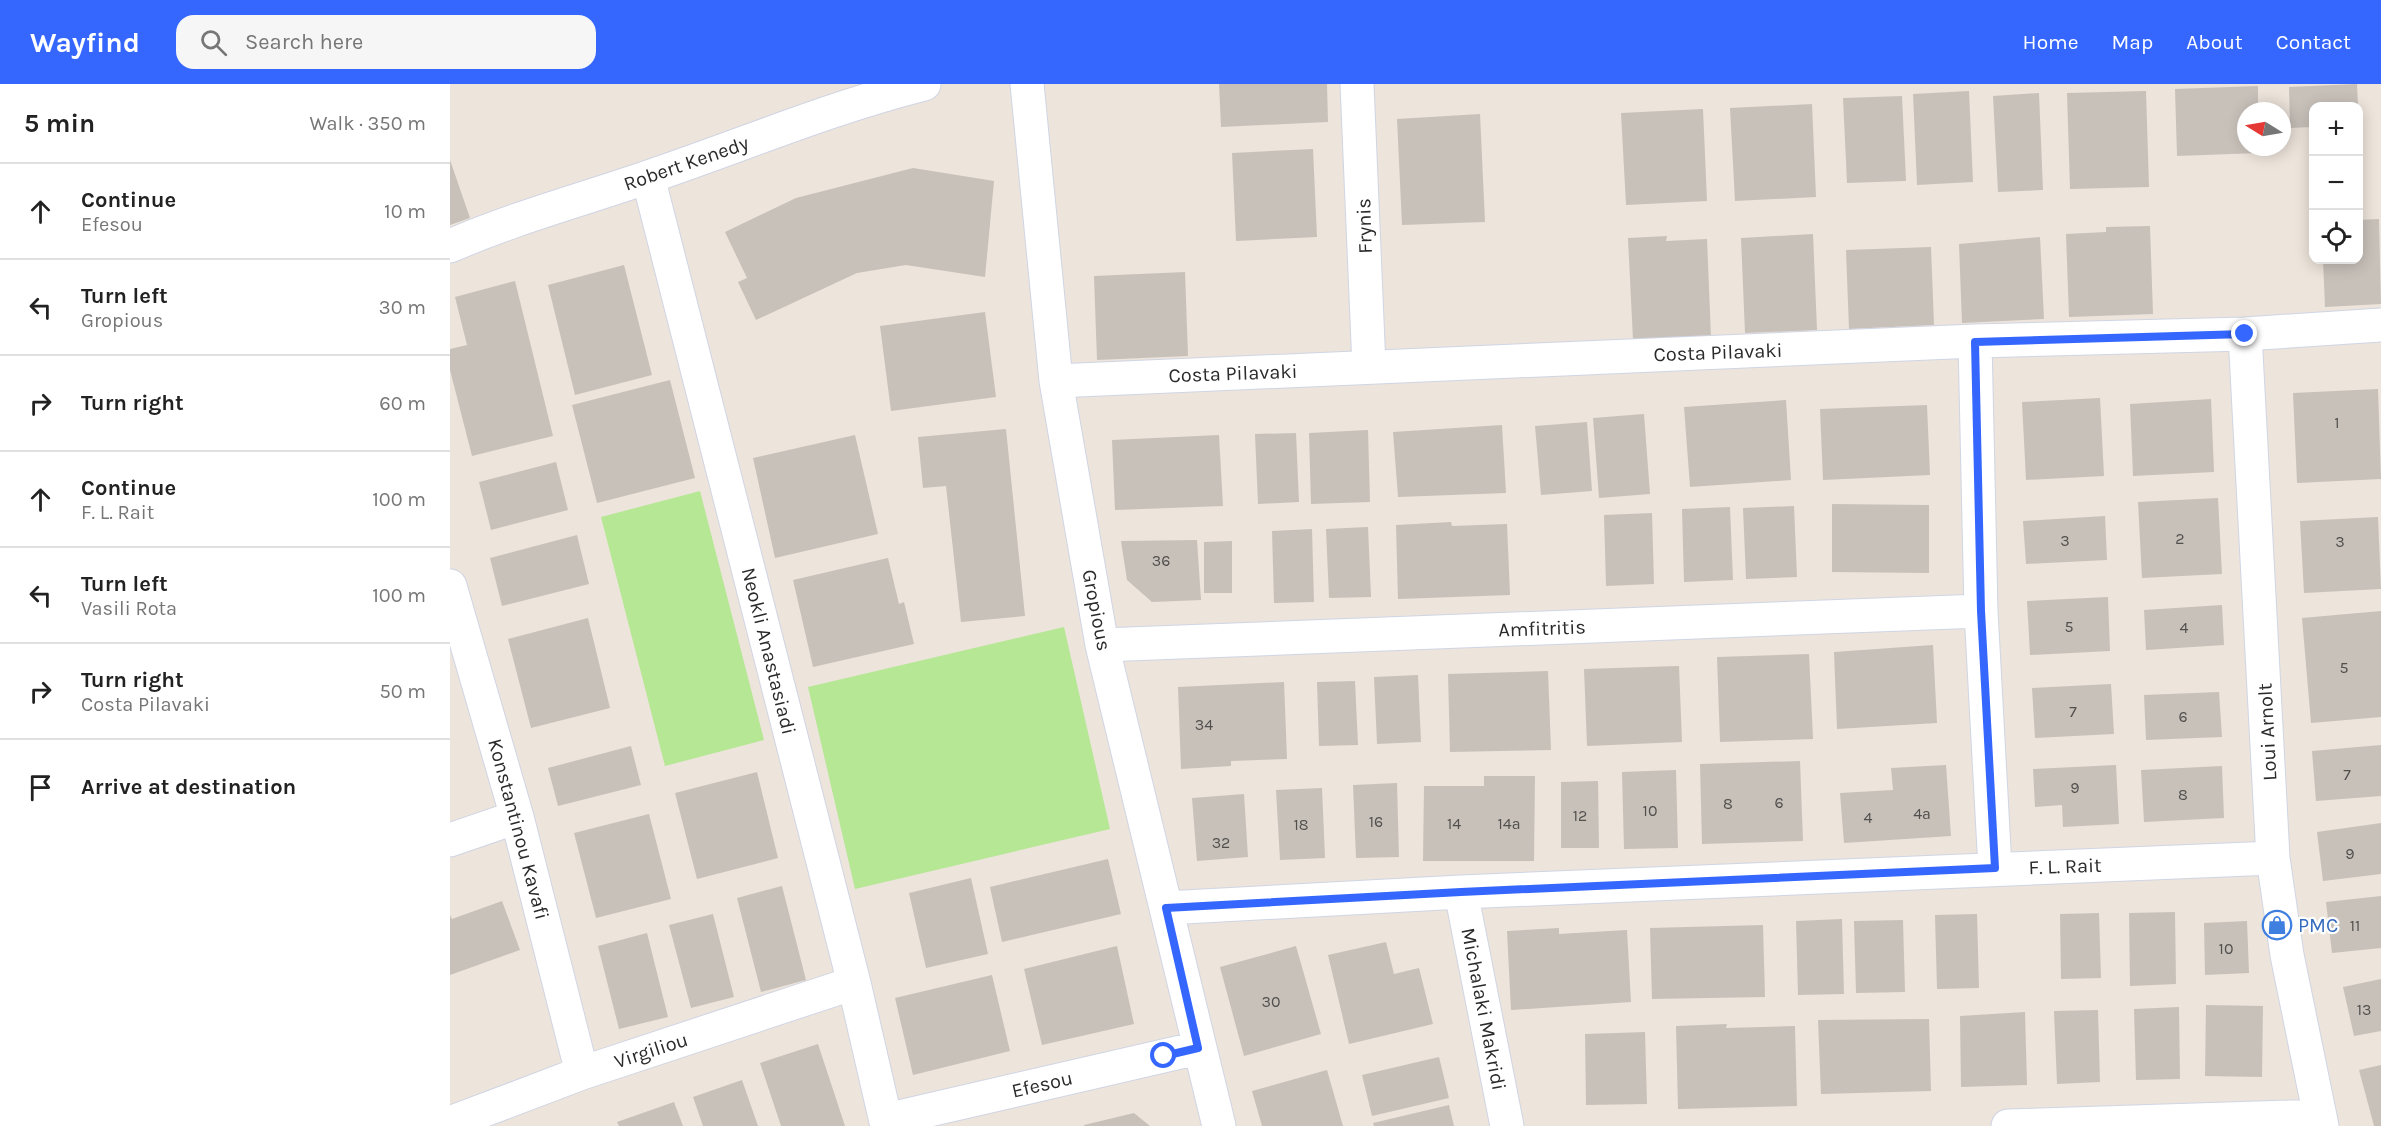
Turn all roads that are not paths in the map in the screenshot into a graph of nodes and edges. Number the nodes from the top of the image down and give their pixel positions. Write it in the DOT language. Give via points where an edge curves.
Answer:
graph roads {
  1 [pos="924,84"];
  2 [pos="1027,84"];
  3 [pos="1357,84"];
  4 [pos="869,91"];
  5 [pos="648,177"];
  6 [pos="450,246"];
  7 [pos="2381,325"];
  8 [pos="2245,334"];
  9 [pos="1975,342"];
  10 [pos="1370,367"];
  11 [pos="1056,381"];
  12 [pos="450,586"];
  13 [pos="1981,611"];
  14 [pos="1102,645"];
  15 [pos="517,816"];
  16 [pos="450,840"];
  17 [pos="2273,858"];
  18 [pos="1995,868"];
  19 [pos="1461,892"];
  20 [pos="1166,908"];
  21 [pos="854,983"];
  22 [pos="1198,1048"];
  23 [pos="582,1073"];
  24 [pos="2320,1121"];
  25 [pos="450,1122"];
  26 [pos="887,1123"];
  27 [pos="2123,1124"];
  28 [pos="1219,1126"];
  29 [pos="1507,1126"];
  30 [pos="2008,1126"];
  1 -- 4 [label="street, Robert Kenedy"];
  2 -- 11 [label="street, Gropious"];
  3 -- 10 [label="street, Frynis"];
  4 -- 5 [label="street, Robert Kenedy"];
  5 -- 6 [label="street, Robert Kenedy" via="499,225"];
  5 -- 21 [label="street, Neokli Anastasiadi"];
  7 -- 8 [label="street, Costa Pilavaki"];
  8 -- 9 [label="street, Costa Pilavaki"];
  8 -- 17 [label="street, Loui Arnolt"];
  9 -- 10 [label="street, Costa Pilavaki"];
  9 -- 13 [label="street"];
  10 -- 11 [label="street, Costa Pilavaki"];
  11 -- 14 [label="street, Gropious"];
  12 -- 15 [label="street, Konstantinou Kavafi"];
  13 -- 14 [label="street, Amfitritis"];
  13 -- 18 [label="street"];
  14 -- 20 [label="street, Gropious"];
  15 -- 16 [label="street"];
  15 -- 23 [label="street, Konstantinou Kavafi"];
  17 -- 18 [label="street, F. L. Rait"];
  17 -- 24 [label="street, Loui Arnolt" via="2287,955"];
  18 -- 19 [label="street, F. L. Rait"];
  19 -- 20 [label="street, F. L. Rait"];
  19 -- 29 [label="street, Michalaki Makridi"];
  20 -- 22 [label="street, Gropious"];
  21 -- 23 [label="street, Virgiliou"];
  21 -- 26 [label="street, Neokli Anastasiadi"];
  22 -- 26 [label="street, Efesou"];
  22 -- 28 [label="street, Gropious"];
  23 -- 25 [label="street, Virgiliou"];
  24 -- 27 [label="street"];
  27 -- 30 [label="street"];
}
